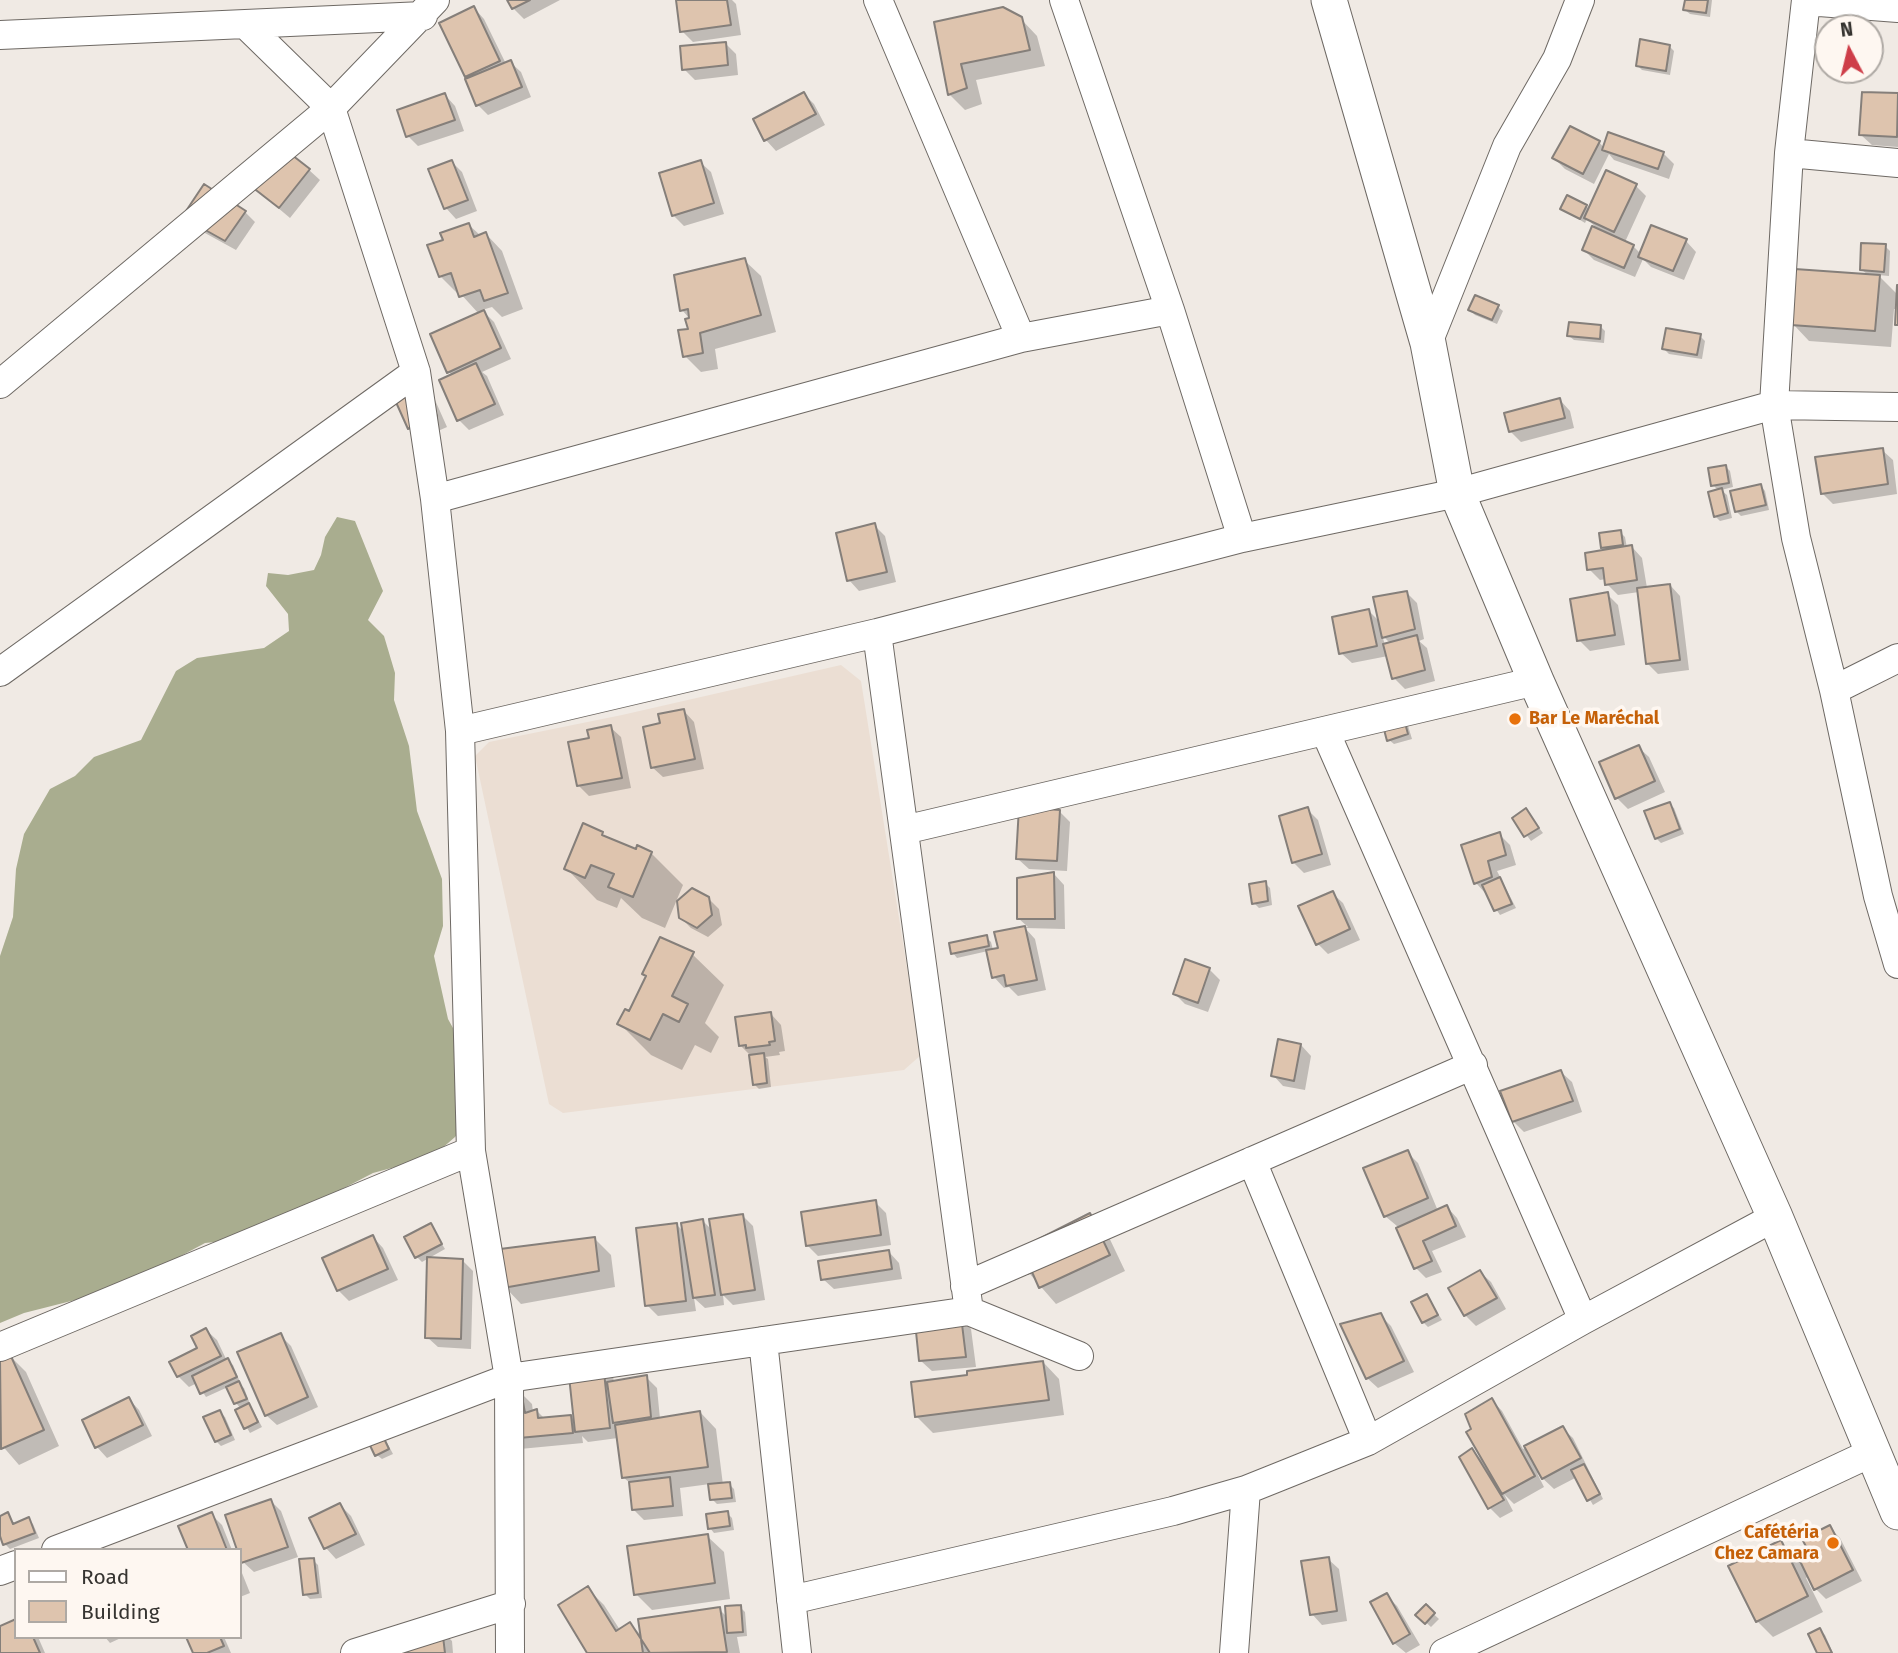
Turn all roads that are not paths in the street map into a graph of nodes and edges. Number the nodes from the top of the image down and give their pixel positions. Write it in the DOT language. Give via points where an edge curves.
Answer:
graph roads {
  1 [pos="878,0"];
  2 [pos="1064,0"];
  3 [pos="1329,0"];
  4 [pos="1580,0"];
  5 [pos="1806,1"];
  6 [pos="429,8"];
  7 [pos="1898,8"];
  8 [pos="246,25"];
  9 [pos="13,35"];
  10 [pos="0,58"];
  11 [pos="331,108"];
  12 [pos="1789,153"];
  13 [pos="1898,163"];
  14 [pos="1170,310"];
  15 [pos="1021,338"];
  16 [pos="1428,343"];
  17 [pos="416,372"];
  18 [pos="0,384"];
  19 [pos="1774,405"];
  20 [pos="1898,407"];
  21 [pos="1457,493"];
  22 [pos="435,499"];
  23 [pos="1242,538"];
  24 [pos="877,633"];
  25 [pos="1898,658"];
  26 [pos="0,672"];
  27 [pos="1536,681"];
  28 [pos="1834,690"];
  29 [pos="460,731"];
  30 [pos="1325,732"];
  31 [pos="904,830"];
  32 [pos="1898,964"];
  33 [pos="1472,1065"];
  34 [pos="471,1151"];
  35 [pos="1252,1161"];
  36 [pos="1774,1217"];
  37 [pos="967,1298"];
  38 [pos="1583,1320"];
  39 [pos="763,1341"];
  40 [pos="0,1348"];
  41 [pos="1079,1356"];
  42 [pos="509,1378"];
  43 [pos="1368,1441"];
  44 [pos="1871,1452"];
  45 [pos="1246,1490"];
  46 [pos="1898,1513"];
  47 [pos="61,1548"];
  48 [pos="791,1600"];
  49 [pos="511,1604"];
  50 [pos="355,1653"];
  51 [pos="510,1653"];
  52 [pos="797,1653"];
  53 [pos="1234,1653"];
  54 [pos="1444,1653"];
  1 -- 15 [label="street"];
  2 -- 14 [label="street"];
  3 -- 16 [label="street"];
  4 -- 16 [label="street" via="1557,59 1507,146"];
  5 -- 7 [label="street"];
  5 -- 12 [label="street"];
  6 -- 8 [label="street"];
  6 -- 11 [label="street"];
  8 -- 9 [label="street"];
  8 -- 11 [label="street"];
  9 -- 10 [label="street"];
  11 -- 17 [label="street"];
  11 -- 18 [label="street"];
  12 -- 13 [label="street"];
  12 -- 19 [label="street"];
  14 -- 15 [label="street"];
  14 -- 23 [label="street"];
  15 -- 22 [label="street"];
  16 -- 21 [label="street"];
  17 -- 22 [label="street"];
  17 -- 26 [label="street"];
  19 -- 20 [label="street"];
  19 -- 21 [label="street"];
  19 -- 28 [label="street" via="1796,538"];
  21 -- 23 [label="street"];
  21 -- 27 [label="street"];
  22 -- 29 [label="street"];
  23 -- 24 [label="street"];
  24 -- 29 [label="street"];
  24 -- 31 [label="street"];
  25 -- 28 [label="street"];
  27 -- 30 [label="street"];
  27 -- 36 [label="street"];
  28 -- 32 [label="street" via="1878,896"];
  29 -- 34 [label="street"];
  30 -- 31 [label="street"];
  30 -- 33 [label="street"];
  31 -- 37 [label="street"];
  33 -- 35 [label="street"];
  33 -- 38 [label="street"];
  34 -- 40 [label="street"];
  34 -- 42 [label="street"];
  35 -- 37 [label="street"];
  35 -- 43 [label="street"];
  36 -- 38 [label="street"];
  36 -- 44 [label="street"];
  37 -- 39 [label="street"];
  37 -- 41 [label="street"];
  38 -- 43 [label="street"];
  39 -- 42 [label="street"];
  39 -- 48 [label="street"];
  42 -- 47 [label="street"];
  42 -- 49 [label="street"];
  43 -- 45 [label="street"];
  44 -- 46 [label="street"];
  44 -- 54 [label="street"];
  45 -- 48 [label="street"];
  45 -- 53 [label="street"];
  48 -- 52 [label="street"];
  49 -- 50 [label="street"];
  49 -- 51 [label="street"];
}
